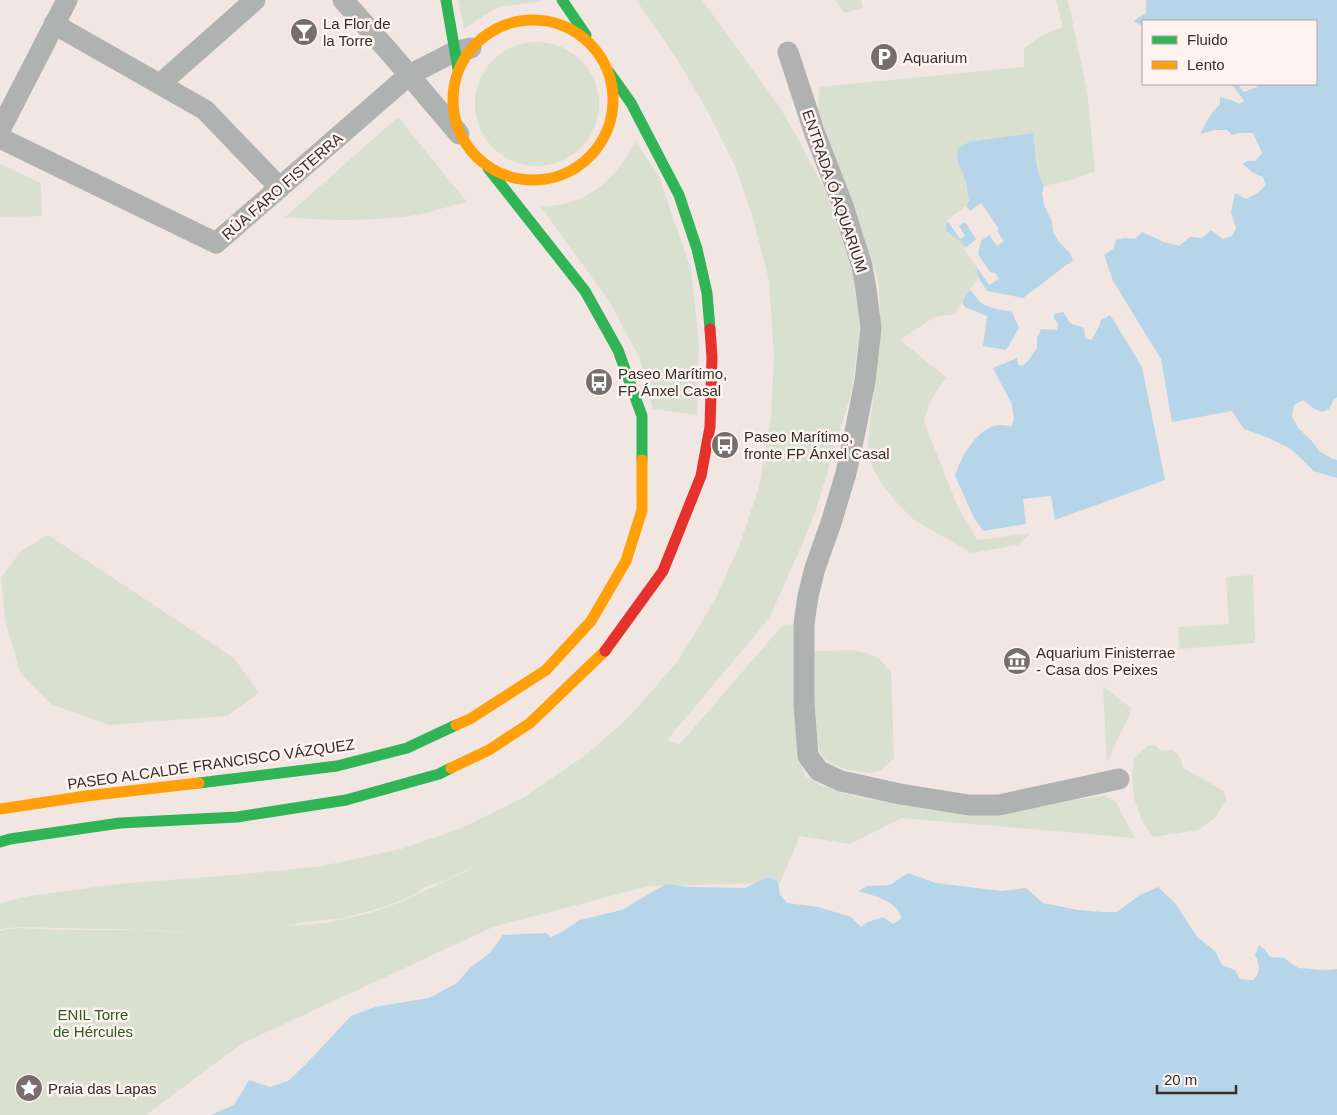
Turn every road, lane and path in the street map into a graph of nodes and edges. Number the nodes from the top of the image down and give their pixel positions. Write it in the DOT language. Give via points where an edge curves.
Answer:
graph roads {
  1 [pos="67,0"];
  2 [pos="255,0"];
  3 [pos="343,0"];
  4 [pos="446,0"];
  5 [pos="562,0"];
  6 [pos="54,24"];
  7 [pos="597,51"];
  8 [pos="788,52"];
  9 [pos="461,56"];
  10 [pos="609,72"];
  11 [pos="410,76"];
  12 [pos="160,84"];
  13 [pos="0,130"];
  14 [pos="459,134"];
  15 [pos="0,138"];
  16 [pos="488,168"];
  17 [pos="280,188"];
  18 [pos="1119,779"];
  19 [pos="0,808"];
  20 [pos="0,842"];
  1 -- 6 [label="street"];
  2 -- 12 [label="street"];
  3 -- 11 [label="street"];
  4 -- 9 [label="main road"];
  5 -- 7 [label="main road"];
  6 -- 12 [label="street"];
  6 -- 13 [label="street"];
  7 -- 9 [label="main road" via="573,30 559,23 535,19 511,22 489,32"];
  7 -- 10 [label="main road"];
  8 -- 18 [label="street, ENTRADA Ó AQUARIUM" via="862,266 871,328 865,381 848,464 808,596 804,624 808,756 819,771 841,781 969,805 1000,805"];
  9 -- 11 [label="street, RÚA FARO FISTERRA"];
  9 -- 14 [label="main road" via="452,90 452,112"];
  10 -- 16 [label="main road" via="614,96 611,122 600,145 583,163 561,176 536,181 511,178"];
  10 -- 20 [label="main road" via="631,103 679,195 707,293 712,356 710,427 701,476 663,570 604,652 530,723 489,750 439,774 346,800 236,817 120,823"];
  11 -- 14 [label="street"];
  11 -- 17 [label="street, RÚA FARO FISTERRA"];
  12 -- 17 [label="street" via="206,110"];
  14 -- 16 [label="main road" via="470,152"];
  15 -- 17 [label="street, RÚA FARO FISTERRA" via="216,243"];
  16 -- 19 [label="main road, PASEO ALCALDE FRANCISCO VÁZQUEZ" via="585,291 618,350 642,416 642,510 626,561 591,621 546,670 470,719 407,748 337,766"];
}
